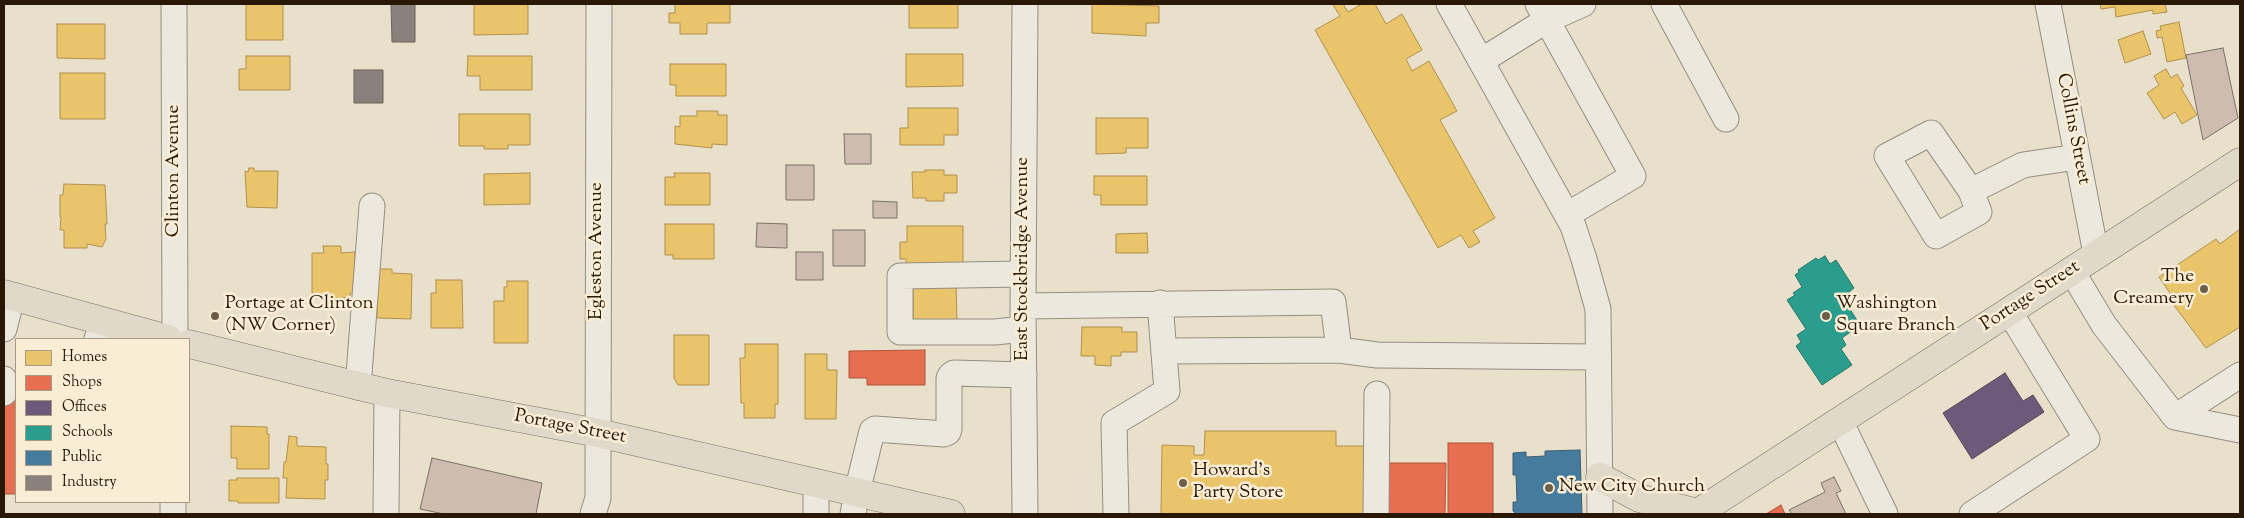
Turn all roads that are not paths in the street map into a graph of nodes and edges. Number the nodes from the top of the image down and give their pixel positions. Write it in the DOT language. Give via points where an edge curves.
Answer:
graph roads {
  1 [pos="174,4"];
  2 [pos="599,4"];
  3 [pos="1026,4"];
  4 [pos="1449,4"];
  5 [pos="1583,4"];
  6 [pos="1664,4"];
  7 [pos="2048,4"];
  8 [pos="1542,12"];
  9 [pos="1481,60"];
  10 [pos="1726,119"];
  11 [pos="2077,157"];
  12 [pos="2240,162"];
  13 [pos="1971,191"];
  14 [pos="372,206"];
  15 [pos="1570,220"];
  16 [pos="2096,254"];
  17 [pos="2071,270"];
  18 [pos="1024,274"];
  19 [pos="8,296"];
  20 [pos="1160,303"];
  21 [pos="2009,311"];
  22 [pos="1023,318"];
  23 [pos="4,329"];
  24 [pos="100,330"];
  25 [pos="160,338"];
  26 [pos="176,338"];
  27 [pos="190,344"];
  28 [pos="1339,350"];
  29 [pos="1164,351"];
  30 [pos="1598,357"];
  31 [pos="1024,375"];
  32 [pos="2240,375"];
  33 [pos="4,380"];
  34 [pos="358,387"];
  35 [pos="4,393"];
  36 [pos="386,393"];
  37 [pos="1377,394"];
  38 [pos="2175,416"];
  39 [pos="1840,421"];
  40 [pos="2240,430"];
  41 [pos="598,433"];
  42 [pos="1600,477"];
  43 [pos="816,482"];
  44 [pos="855,503"];
  45 [pos="598,509"];
  46 [pos="386,514"];
  47 [pos="816,514"];
  48 [pos="951,514"];
  49 [pos="1025,514"];
  50 [pos="1116,514"];
  51 [pos="1376,514"];
  52 [pos="1600,514"];
  53 [pos="1697,514"];
  54 [pos="1885,514"];
  55 [pos="1972,514"];
  1 -- 26 [label="street, Clinton Avenue"];
  2 -- 41 [label="street, Egleston Avenue"];
  3 -- 18 [label="street, East Stockbridge Avenue"];
  4 -- 9 [label="street"];
  5 -- 8 [label="street"];
  6 -- 10 [label="street"];
  7 -- 11 [label="street, Collins Street"];
  8 -- 9 [label="street"];
  8 -- 15 [label="street" via="1633,176"];
  9 -- 15 [label="street"];
  11 -- 13 [label="street" via="2024,165"];
  11 -- 16 [label="street, Collins Street"];
  12 -- 16 [label="main road, Portage Street"];
  14 -- 34 [label="street"];
  15 -- 30 [label="street" via="1598,309"];
  16 -- 17 [label="main road, Portage Street"];
  17 -- 21 [label="main road, Portage Street"];
  17 -- 38 [label="street" via="2104,325"];
  18 -- 22 [label="street, East Stockbridge Avenue"];
  18 -- 22 [label="street" via="900,276 900,332 995,332"];
  19 -- 23 [label="street"];
  19 -- 24 [label="main road"];
  20 -- 22 [label="street"];
  20 -- 28 [label="street" via="1333,302"];
  20 -- 29 [label="street"];
  21 -- 39 [label="main road, Portage Street"];
  21 -- 55 [label="street" via="2087,439"];
  22 -- 31 [label="street, East Stockbridge Avenue"];
  24 -- 25 [label="main road"];
  27 -- 34 [label="main road, Portage Street"];
  28 -- 29 [label="street"];
  28 -- 30 [label="street" via="1377,355"];
  29 -- 50 [label="street" via="1166,391 1114,423"];
  30 -- 42 [label="street"];
  31 -- 44 [label="street" via="951,375 948,432 944,434 872,431"];
  31 -- 49 [label="street, East Stockbridge Avenue"];
  32 -- 38 [label="street"];
  33 -- 35 [label="street"];
  34 -- 36 [label="main road, Portage Street"];
  36 -- 41 [label="main road, Portage Street"];
  36 -- 46 [label="street"];
  37 -- 51 [label="street"];
  38 -- 40 [label="street"];
  39 -- 53 [label="main road, Portage Street"];
  39 -- 54 [label="street"];
  41 -- 43 [label="main road, Portage Street"];
  41 -- 45 [label="street, Egleston Avenue"];
  42 -- 52 [label="street"];
  42 -- 53 [label="main road" via="1639,498"];
  43 -- 44 [label="main road, Portage Street"];
  43 -- 47 [label="street"];
  44 -- 48 [label="main road, Portage Street"];
}
